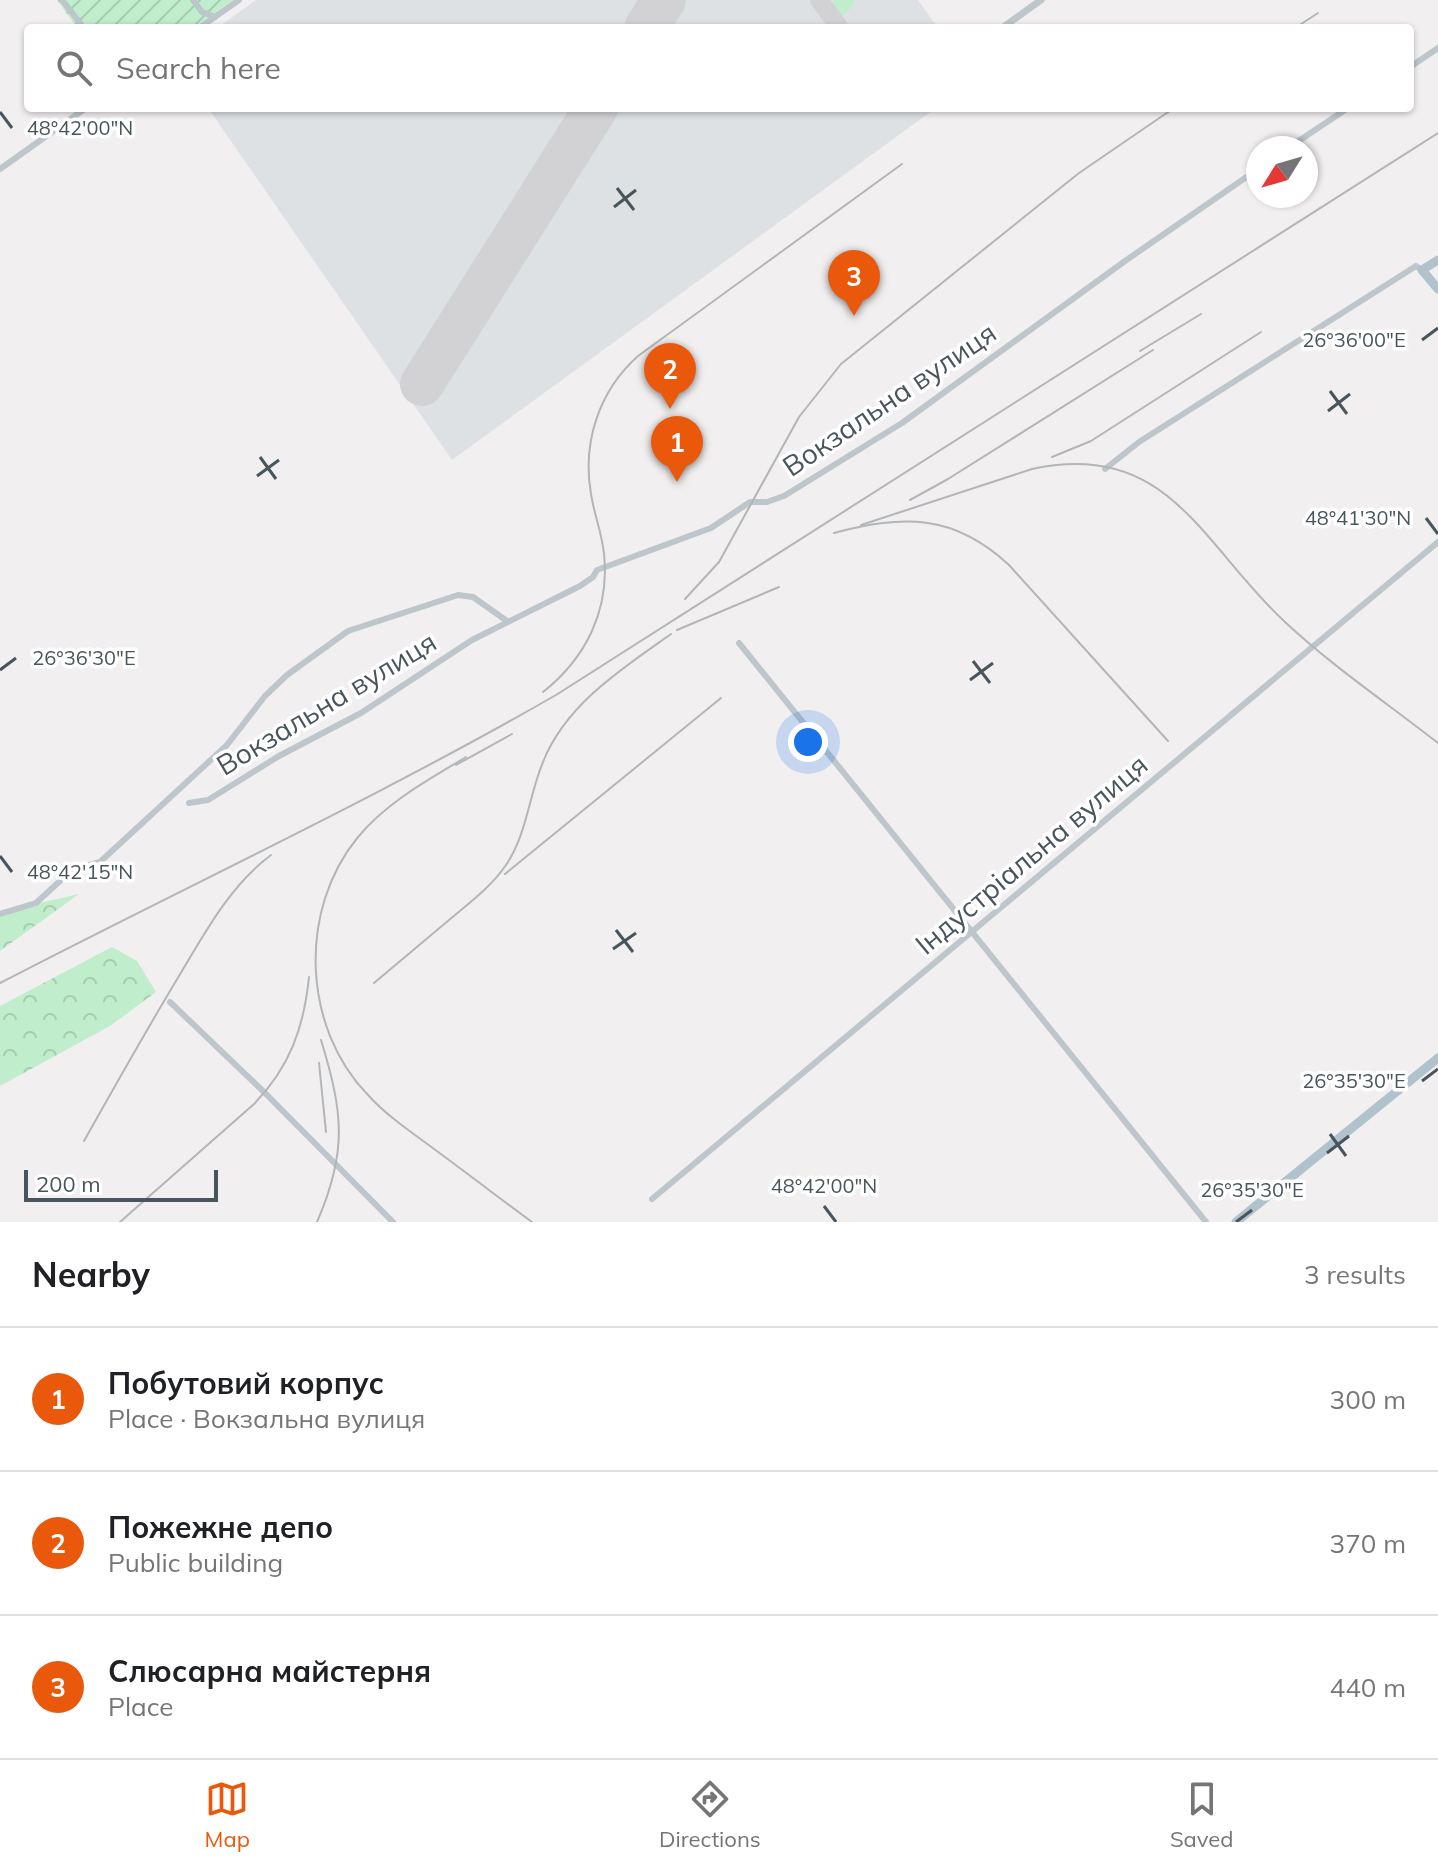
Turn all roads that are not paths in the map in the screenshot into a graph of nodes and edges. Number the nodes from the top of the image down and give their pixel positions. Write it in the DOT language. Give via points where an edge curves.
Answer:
graph roads {
  1 [pos="62,0"];
  2 [pos="193,0"];
  3 [pos="239,0"];
  4 [pos="1041,0"];
  5 [pos="215,17"];
  6 [pos="81,24"];
  7 [pos="205,24"];
  8 [pos="1008,24"];
  9 [pos="1438,48"];
  10 [pos="1414,64"];
  11 [pos="80,112"];
  12 [pos="1342,112"];
  13 [pos="1306,136"];
  14 [pos="0,169"];
  15 [pos="1246,177"];
  16 [pos="1438,260"];
  17 [pos="1422,270"];
  18 [pos="1438,289"];
  19 [pos="1105,469"];
  20 [pos="1438,542"];
  21 [pos="507,621"];
  22 [pos="739,643"];
  23 [pos="189,803"];
  24 [pos="0,914"];
  25 [pos="972,933"];
  26 [pos="170,1002"];
  27 [pos="1438,1058"];
  28 [pos="652,1199"];
  29 [pos="393,1222"];
  30 [pos="1206,1222"];
  31 [pos="1236,1222"];
  1 -- 6 [label="street"];
  2 -- 5 [label="street"];
  3 -- 5 [label="street"];
  4 -- 8 [label="street"];
  5 -- 7 [label="street"];
  9 -- 10 [label="street"];
  11 -- 14 [label="street"];
  12 -- 13 [label="street"];
  15 -- 21 [label="street, Вокзальна вулиця" via="902,423 784,496 750,502 711,528 597,570 580,586"];
  16 -- 17 [label="main road"];
  17 -- 18 [label="main road"];
  17 -- 19 [label="street" via="1416,266 1139,442"];
  20 -- 25 [label="street, Індустріальна вулиця"];
  21 -- 23 [label="street, Вокзальна вулиця" via="350,719 208,800"];
  21 -- 24 [label="street" via="473,597 458,595 348,631 287,675 227,745 100,862 72,870 36,903"];
  22 -- 25 [label="street"];
  25 -- 28 [label="street, Індустріальна вулиця"];
  25 -- 30 [label="street"];
  26 -- 29 [label="street"];
  27 -- 31 [label="main road"];
}
